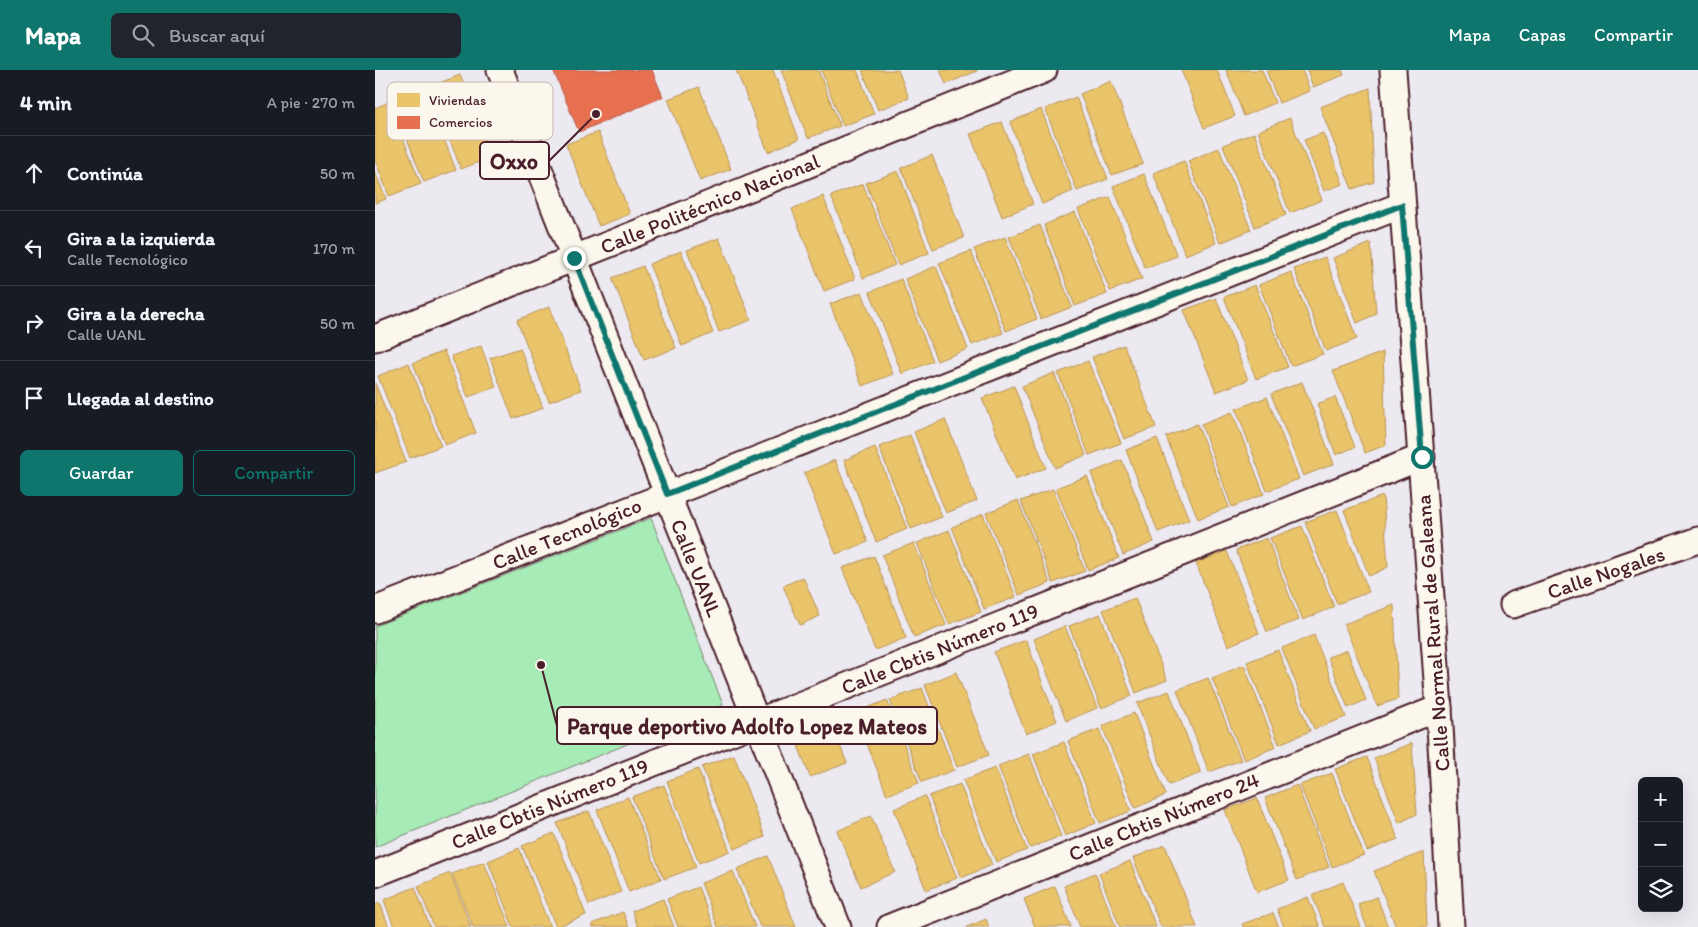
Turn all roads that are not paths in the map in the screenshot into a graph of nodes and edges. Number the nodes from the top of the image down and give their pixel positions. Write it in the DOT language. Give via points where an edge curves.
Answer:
graph roads {
  1 [pos="500,70"];
  2 [pos="1044,70"];
  3 [pos="1393,70"];
  4 [pos="505,82"];
  5 [pos="528,140"];
  6 [pos="1402,205"];
  7 [pos="574,258"];
  8 [pos="375,338"];
  9 [pos="1422,457"];
  10 [pos="667,494"];
  11 [pos="1698,540"];
  12 [pos="1513,605"];
  13 [pos="375,610"];
  14 [pos="1439,708"];
  15 [pos="757,722"];
  16 [pos="375,874"];
  17 [pos="838,927"];
  18 [pos="890,927"];
  19 [pos="1451,927"];
  1 -- 4 [label="street, Calle UANL"];
  2 -- 7 [label="street, Calle Politécnico Nacional"];
  3 -- 6 [label="street, Calle Normal Rural de Galeana"];
  5 -- 7 [label="street, Calle UANL"];
  6 -- 9 [label="street, Calle Normal Rural de Galeana"];
  6 -- 10 [label="street, Calle Tecnológico"];
  7 -- 8 [label="street, Calle Politécnico Nacional"];
  7 -- 10 [label="street, Calle UANL"];
  9 -- 14 [label="street, Calle Normal Rural de Galeana"];
  9 -- 15 [label="street, Calle Cbtis Número 119"];
  10 -- 13 [label="street, Calle Tecnológico"];
  10 -- 15 [label="street, Calle UANL"];
  11 -- 12 [label="street, Calle Nogales"];
  14 -- 18 [label="street, Calle Cbtis Número 24"];
  14 -- 19 [label="street, Calle Normal Rural de Galeana"];
  15 -- 16 [label="street, Calle Cbtis Número 119"];
  15 -- 17 [label="street, Calle UANL"];
}
